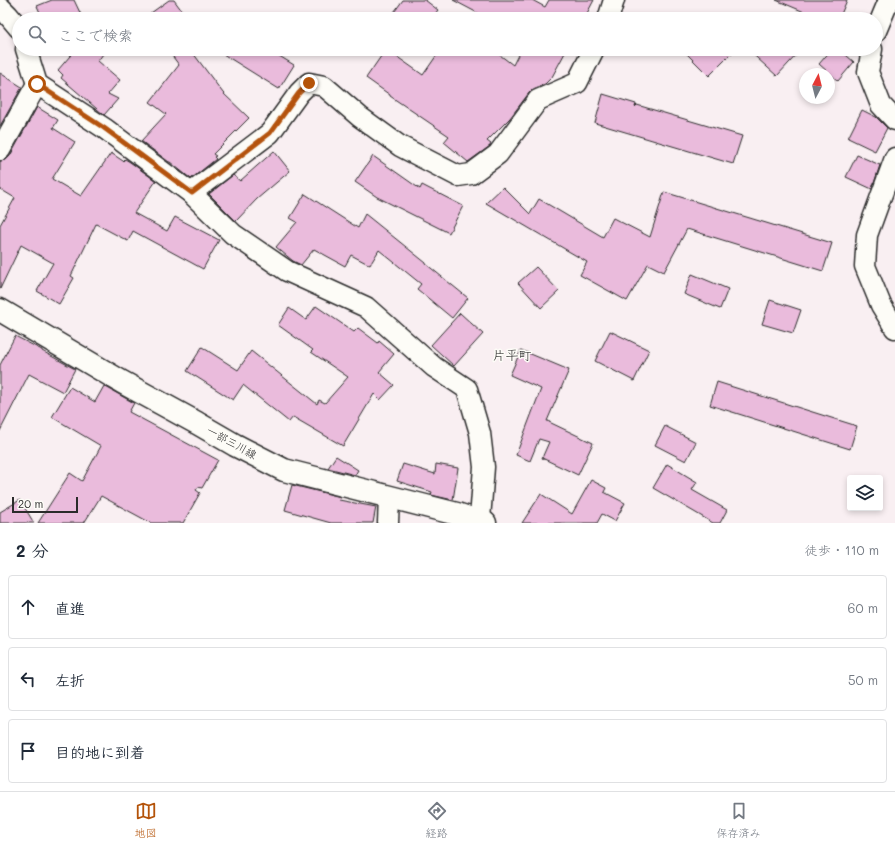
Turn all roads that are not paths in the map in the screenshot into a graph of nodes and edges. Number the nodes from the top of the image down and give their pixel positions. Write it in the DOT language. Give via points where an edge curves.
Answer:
graph roads {
  1 [pos="614,0"];
  2 [pos="889,0"];
  3 [pos="0,7"];
  4 [pos="610,12"];
  5 [pos="883,14"];
  6 [pos="12,20"];
  7 [pos="28,56"];
  8 [pos="590,56"];
  9 [pos="871,56"];
  10 [pos="37,84"];
  11 [pos="895,120"];
  12 [pos="0,150"];
  13 [pos="895,158"];
  14 [pos="192,193"];
  15 [pos="0,310"];
  16 [pos="895,328"];
  17 [pos="389,497"];
  18 [pos="482,521"];
  19 [pos="388,523"];
  1 -- 4 [label="street"];
  2 -- 5 [label="street"];
  3 -- 6 [label="street"];
  7 -- 10 [label="street"];
  8 -- 14 [label="street" via="577,83 538,100 498,154 472,174 458,176 400,146 360,117 324,86 309,83 270,133"];
  9 -- 11 [label="street" via="868,72 881,105"];
  10 -- 12 [label="street"];
  10 -- 14 [label="street" via="104,128"];
  13 -- 16 [label="street" via="867,235 865,266 880,305"];
  14 -- 18 [label="street" via="233,234 287,271 366,307 434,367 467,389 480,433 484,467"];
  15 -- 17 [label="main road, 一部三川線" via="122,382 284,470"];
  17 -- 18 [label="main road, 一部三川線"];
  17 -- 19 [label="street"];
}
